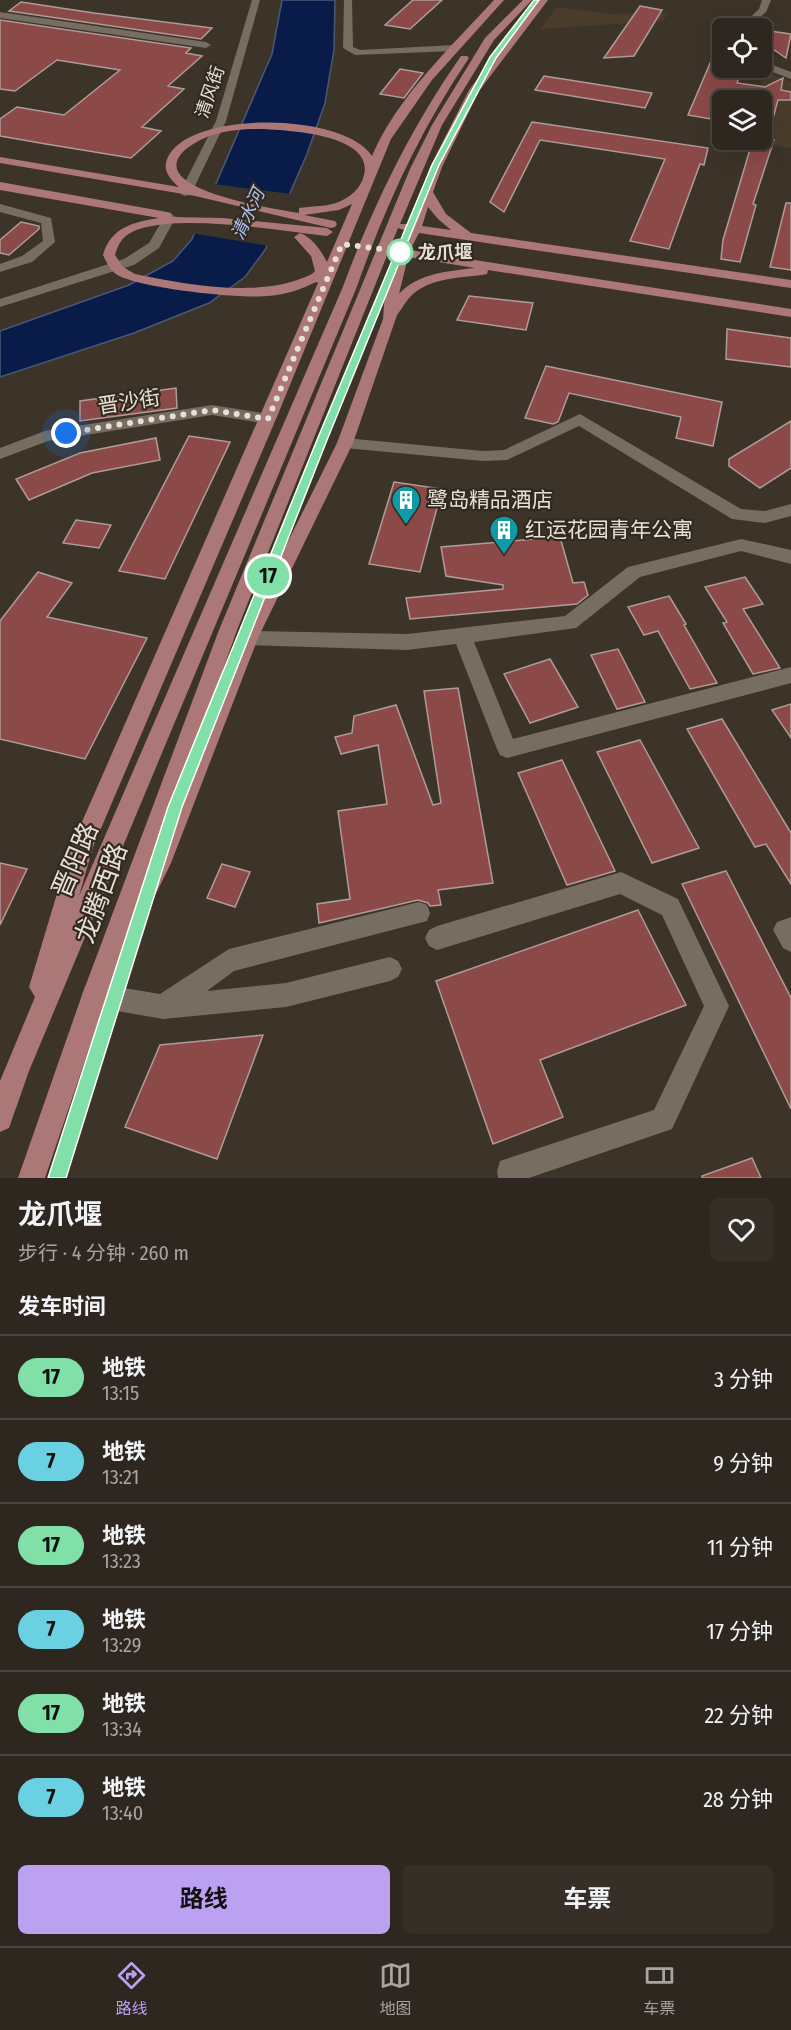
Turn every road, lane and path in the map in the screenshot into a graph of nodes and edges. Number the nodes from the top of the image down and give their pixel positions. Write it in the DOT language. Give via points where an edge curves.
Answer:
graph roads {
  1 [pos="256,0"];
  2 [pos="348,0"];
  3 [pos="499,0"];
  4 [pos="514,0"];
  5 [pos="528,0"];
  6 [pos="543,0"];
  7 [pos="766,0"];
  8 [pos="0,15"];
  9 [pos="754,18"];
  10 [pos="485,37"];
  11 [pos="206,45"];
  12 [pos="454,48"];
  13 [pos="772,68"];
  14 [pos="791,76"];
  15 [pos="0,160"];
  16 [pos="0,169"];
  17 [pos="0,177"];
  18 [pos="0,186"];
  19 [pos="186,192"];
  20 [pos="427,192"];
  21 [pos="360,195"];
  22 [pos="0,208"];
  23 [pos="299,211"];
  24 [pos="170,217"];
  25 [pos="350,219"];
  26 [pos="415,228"];
  27 [pos="369,233"];
  28 [pos="333,234"];
  29 [pos="300,237"];
  30 [pos="478,239"];
  31 [pos="403,252"];
  32 [pos="0,268"];
  33 [pos="505,268"];
  34 [pos="791,284"];
  35 [pos="791,293"];
  36 [pos="318,298"];
  37 [pos="791,302"];
  38 [pos="0,303"];
  39 [pos="791,313"];
  40 [pos="390,320"];
  41 [pos="268,419"];
  42 [pos="345,443"];
  43 [pos="0,454"];
  44 [pos="791,510"];
  45 [pos="791,557"];
  46 [pos="238,634"];
  47 [pos="462,635"];
  48 [pos="791,675"];
  49 [pos="419,913"];
  50 [pos="791,928"];
  51 [pos="437,938"];
  52 [pos="791,940"];
  53 [pos="390,969"];
  54 [pos="94,995"];
  55 [pos="163,1007"];
  56 [pos="16,1071"];
  57 [pos="0,1119"];
  58 [pos="31,1178"];
  59 [pos="512,1178"];
  1 -- 19 [label="street, 清风街" via="221,121"];
  2 -- 12 [label="street" via="348,48 358,53"];
  3 -- 12 [label="main road"];
  4 -- 10 [label="main road"];
  5 -- 10 [label="main road"];
  6 -- 20 [label="main road" via="474,90"];
  7 -- 9 [label="street" via="763,10"];
  8 -- 11 [label="street"];
  10 -- 27 [label="main road, 晋阳路" via="443,87 412,138"];
  10 -- 46 [label="main road" via="416,169"];
  12 -- 21 [label="main road" via="385,139"];
  13 -- 14 [label="street"];
  15 -- 19 [label="main road"];
  16 -- 28 [label="main road"];
  17 -- 28 [label="main road"];
  18 -- 24 [label="main road"];
  19 -- 23 [label="main road"];
  20 -- 26 [label="main road"];
  20 -- 30 [label="main road" via="447,222"];
  21 -- 23 [label="main road" via="339,206"];
  21 -- 25 [label="main road"];
  22 -- 32 [label="street" via="47,220 49,242 27,259"];
  23 -- 25 [label="main road"];
  24 -- 29 [label="main road"];
  24 -- 38 [label="street" via="154,245 129,262"];
  25 -- 26 [label="main road"];
  25 -- 28 [label="main road"];
  26 -- 30 [label="main road"];
  26 -- 31 [label="main road"];
  27 -- 28 [label="main road" via="368,158 345,140 267,126 230,127 192,139 171,161 172,172 185,187"];
  27 -- 28 [label="main road" via="309,283 272,293 229,292 131,277 118,270 109,255 124,232 157,221 186,219"];
  27 -- 56 [label="main road, 晋阳路" via="349,289"];
  28 -- 29 [label="main road"];
  28 -- 31 [label="main road"];
  28 -- 35 [label="main road"];
  28 -- 36 [label="main road"];
  28 -- 37 [label="main road"];
  29 -- 36 [label="main road" via="322,261"];
  30 -- 34 [label="main road"];
  31 -- 33 [label="main road"];
  31 -- 40 [label="main road" via="392,292"];
  33 -- 39 [label="main road"];
  33 -- 40 [label="main road" via="443,276 421,283 398,301"];
  36 -- 41 [label="main road"];
  40 -- 42 [label="main road"];
  41 -- 43 [label="street, 晋沙街" via="212,410 45,436"];
  41 -- 56 [label="main road" via="82,847"];
  42 -- 44 [label="street" via="507,455 580,419 738,515 765,517"];
  42 -- 46 [label="main road"];
  45 -- 47 [label="street" via="741,545 634,572 569,623"];
  46 -- 47 [label="street" via="406,642"];
  46 -- 54 [label="main road, 龙腾西路"];
  47 -- 48 [label="street" via="507,750"];
  49 -- 55 [label="street" via="229,961"];
  50 -- 52 [label="street" via="785,930"];
  51 -- 59 [label="street" via="621,883 670,907 717,1006 663,1120 510,1171"];
  53 -- 55 [label="street" via="286,995"];
  54 -- 55 [label="street"];
  54 -- 58 [label="main road, 龙腾西路"];
  56 -- 57 [label="main road, 晋阳路"];
}
